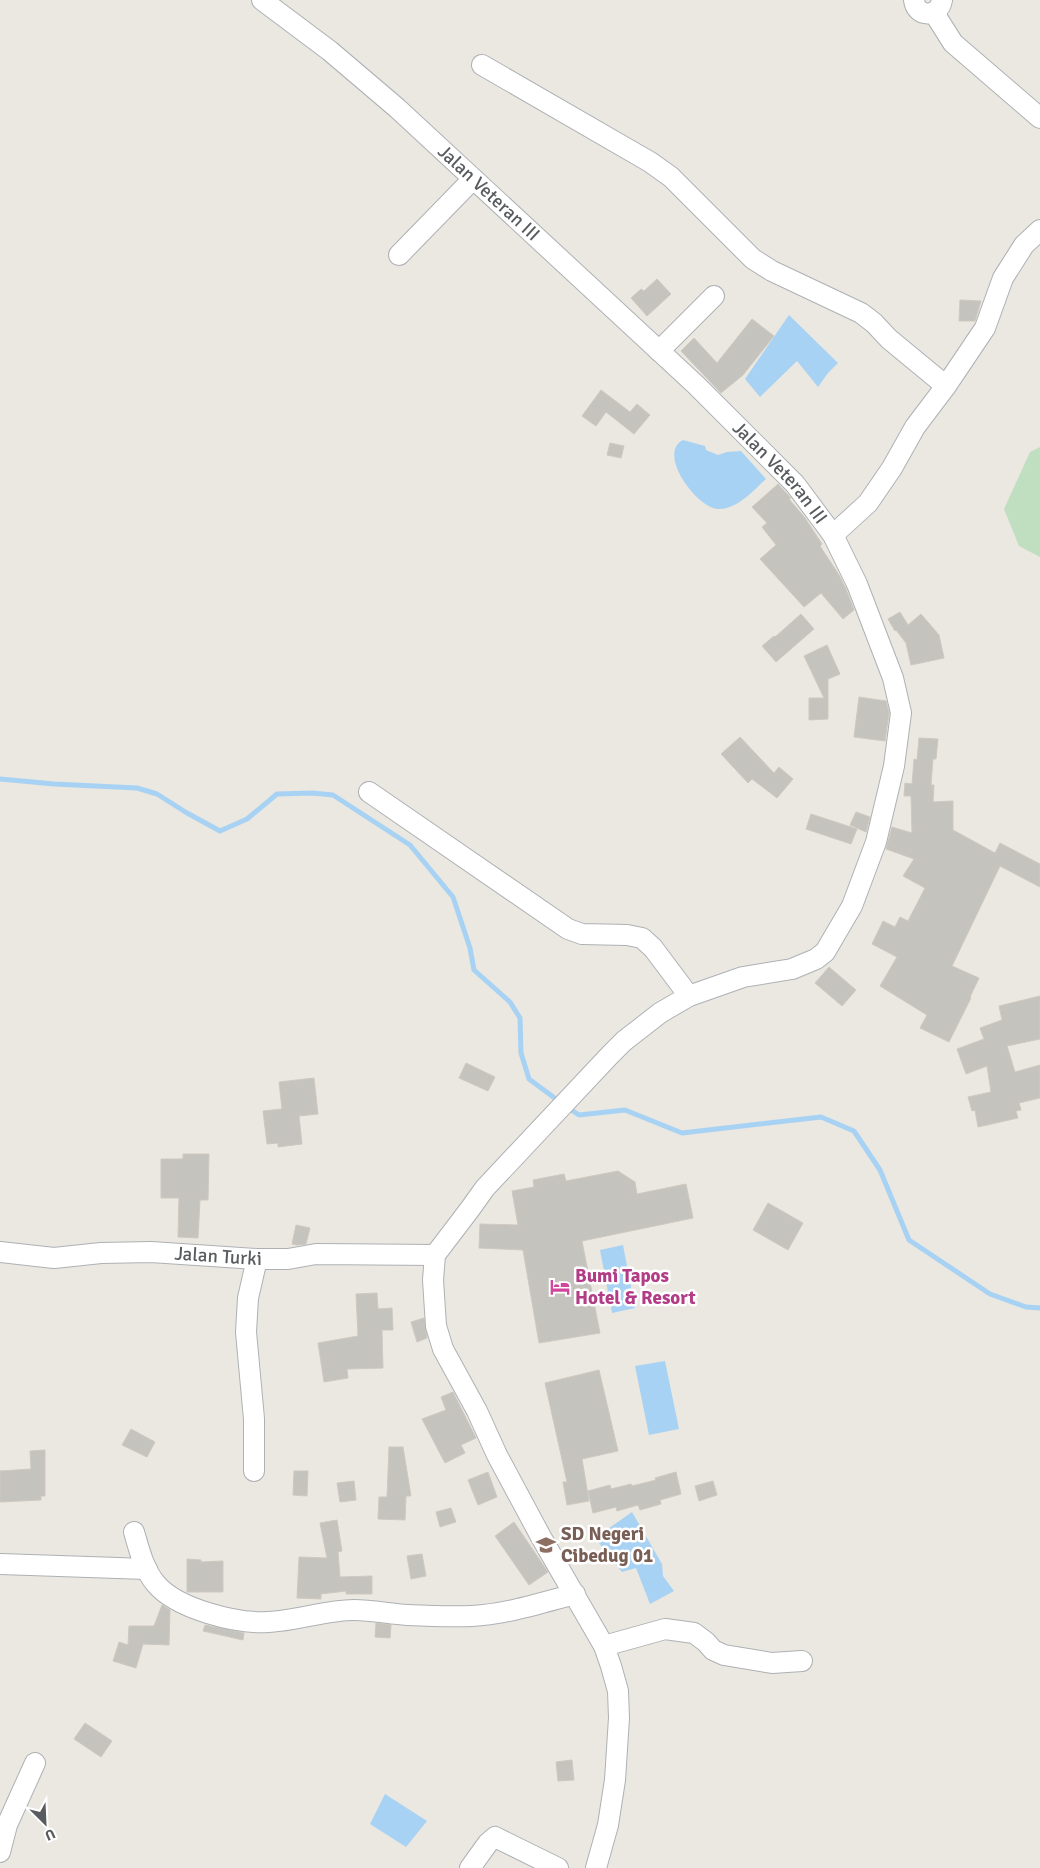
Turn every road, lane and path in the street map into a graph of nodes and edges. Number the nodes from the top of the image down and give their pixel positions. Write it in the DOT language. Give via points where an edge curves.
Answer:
graph roads {
  1 [pos="262,0"];
  2 [pos="914,0"];
  3 [pos="938,6"];
  4 [pos="482,65"];
  5 [pos="1040,118"];
  6 [pos="473,179"];
  7 [pos="1040,230"];
  8 [pos="399,254"];
  9 [pos="714,296"];
  10 [pos="659,351"];
  11 [pos="946,386"];
  12 [pos="833,535"];
  13 [pos="369,792"];
  14 [pos="689,996"];
  15 [pos="0,1252"];
  16 [pos="435,1255"];
  17 [pos="257,1259"];
  18 [pos="254,1471"];
  19 [pos="134,1532"];
  20 [pos="0,1564"];
  21 [pos="147,1569"];
  22 [pos="575,1594"];
  23 [pos="604,1646"];
  24 [pos="802,1661"];
  25 [pos="35,1763"];
  26 [pos="0,1852"];
  27 [pos="470,1868"];
  28 [pos="558,1868"];
  29 [pos="596,1868"];
  1 -- 6 [label="street, Jalan Veteran III" via="330,51"];
  2 -- 3 [label="street" via="922,13"];
  3 -- 5 [label="street" via="953,42"];
  4 -- 11 [label="street" via="650,162 671,177 753,259 861,312 889,340"];
  6 -- 8 [label="street"];
  6 -- 10 [label="street, Jalan Veteran III"];
  7 -- 11 [label="street" via="1024,245 1003,278 985,328"];
  9 -- 10 [label="street"];
  10 -- 12 [label="street, Jalan Veteran III" via="795,484"];
  11 -- 12 [label="street" via="915,427 868,503"];
  12 -- 14 [label="street, Jalan Veteran III" via="857,584 893,678 901,712 894,766 876,842 852,906 825,952 792,969 743,978"];
  13 -- 14 [label="street" via="568,929 582,934 642,938"];
  14 -- 16 [label="street, Jalan Veteran III" via="660,1013 624,1041 485,1188"];
  15 -- 17 [label="street, Jalan Turki" via="54,1258 152,1252"];
  16 -- 17 [label="street, Jalan Turki" via="316,1254 288,1259"];
  16 -- 22 [label="street" via="436,1326 443,1349 515,1491"];
  17 -- 18 [label="street" via="248,1298 246,1332 254,1419"];
  19 -- 21 [label="street"];
  20 -- 21 [label="street"];
  21 -- 22 [label="street" via="156,1584 189,1607 235,1619 267,1622 355,1610 472,1616 504,1612"];
  22 -- 23 [label="street"];
  23 -- 24 [label="street" via="665,1629 694,1633 724,1655 772,1663"];
  23 -- 29 [label="street" via="618,1691 619,1718 612,1801"];
  25 -- 26 [label="street" via="7,1825"];
  27 -- 28 [label="street" via="495,1837"];
}
